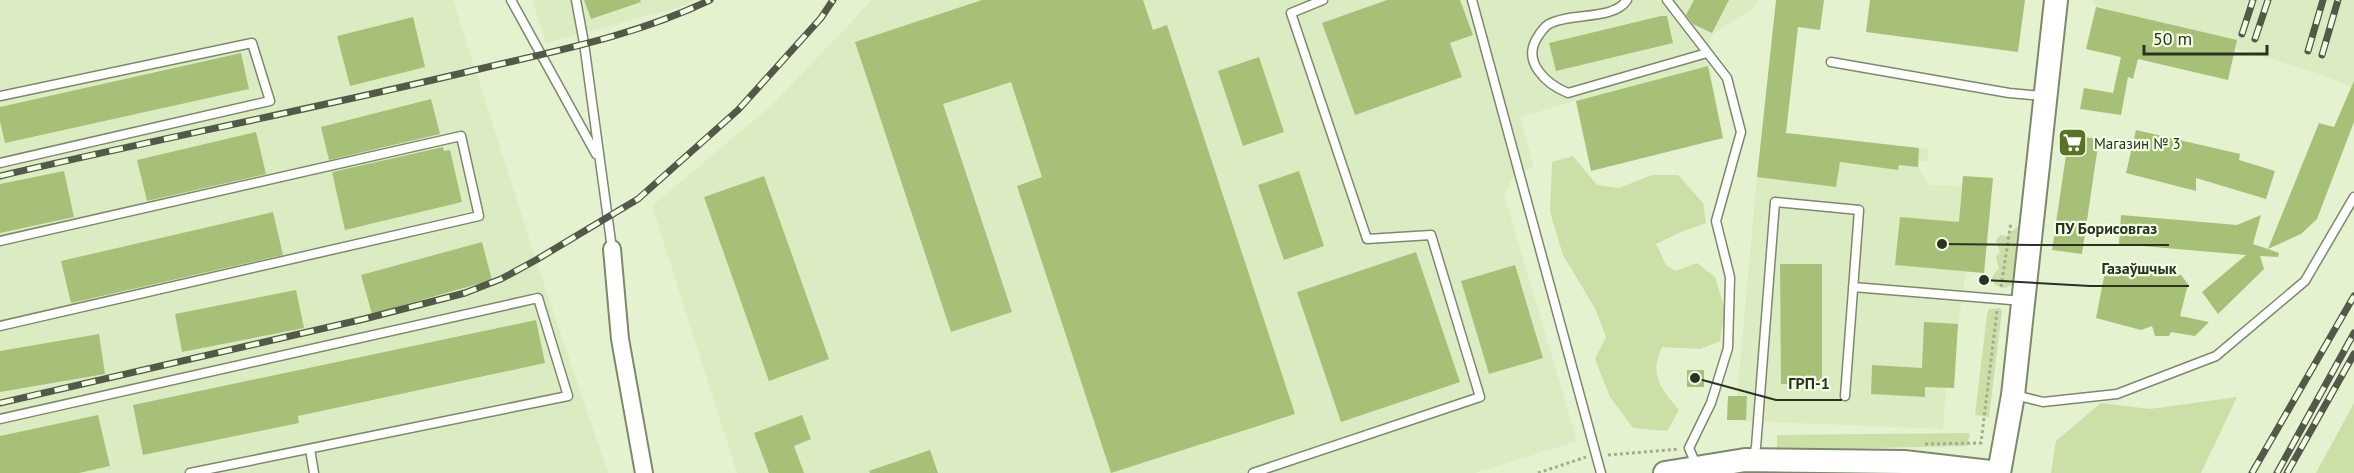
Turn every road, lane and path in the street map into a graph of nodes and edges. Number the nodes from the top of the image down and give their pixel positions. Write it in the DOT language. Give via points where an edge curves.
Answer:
graph roads {
  1 [pos="511,0"];
  2 [pos="576,0"];
  3 [pos="1323,0"];
  4 [pos="1472,0"];
  5 [pos="1627,0"];
  6 [pos="1667,0"];
  7 [pos="2056,0"];
  8 [pos="1707,53"];
  9 [pos="1831,62"];
  10 [pos="0,96"];
  11 [pos="2044,96"];
  12 [pos="600,160"];
  13 [pos="0,163"];
  14 [pos="2354,197"];
  15 [pos="2011,220"];
  16 [pos="0,241"];
  17 [pos="612,249"];
  18 [pos="1853,288"];
  19 [pos="1999,300"];
  20 [pos="2024,301"];
  21 [pos="0,326"];
  22 [pos="2013,395"];
  23 [pos="1845,396"];
  24 [pos="0,419"];
  25 [pos="1922,444"];
  26 [pos="310,448"];
  27 [pos="1597,456"];
  28 [pos="1752,460"];
  29 [pos="1696,463"];
  30 [pos="190,473"];
  31 [pos="314,473"];
  32 [pos="644,473"];
  33 [pos="1252,473"];
  34 [pos="1538,473"];
  35 [pos="1600,473"];
  36 [pos="1665,473"];
  37 [pos="1999,473"];
  1 -- 12 [label="lane"];
  2 -- 12 [label="lane"];
  3 -- 33 [label="lane" via="1291,13 1367,239 1431,235 1480,397"];
  4 -- 27 [label="lane"];
  5 -- 8 [label="lane" via="1611,12 1548,25 1532,46 1538,71 1554,87 1568,93"];
  6 -- 8 [label="lane"];
  7 -- 11 [label="street"];
  8 -- 29 [label="lane" via="1726,78 1741,132 1716,221 1730,277 1728,348"];
  9 -- 11 [label="lane"];
  10 -- 13 [label="lane" via="252,43 270,101"];
  11 -- 20 [label="street"];
  12 -- 17 [label="lane"];
  14 -- 22 [label="lane" via="2305,281 2216,356 2117,394 2043,402"];
  15 -- 19 [label="path"];
  16 -- 21 [label="lane" via="461,136 479,216"];
  17 -- 32 [label="street" via="620,339"];
  18 -- 19 [label="lane"];
  18 -- 23 [label="lane"];
  18 -- 28 [label="lane" via="1859,210 1775,202"];
  19 -- 20 [label="lane"];
  19 -- 25 [label="path" via="1981,443"];
  20 -- 22 [label="street"];
  22 -- 37 [label="street"];
  24 -- 26 [label="lane" via="538,298 568,396"];
  26 -- 30 [label="lane"];
  26 -- 31 [label="lane"];
  27 -- 29 [label="path"];
  27 -- 34 [label="path"];
  27 -- 35 [label="lane"];
  28 -- 29 [label="street"];
  28 -- 37 [label="street" via="1904,462"];
  29 -- 36 [label="street"];
}
